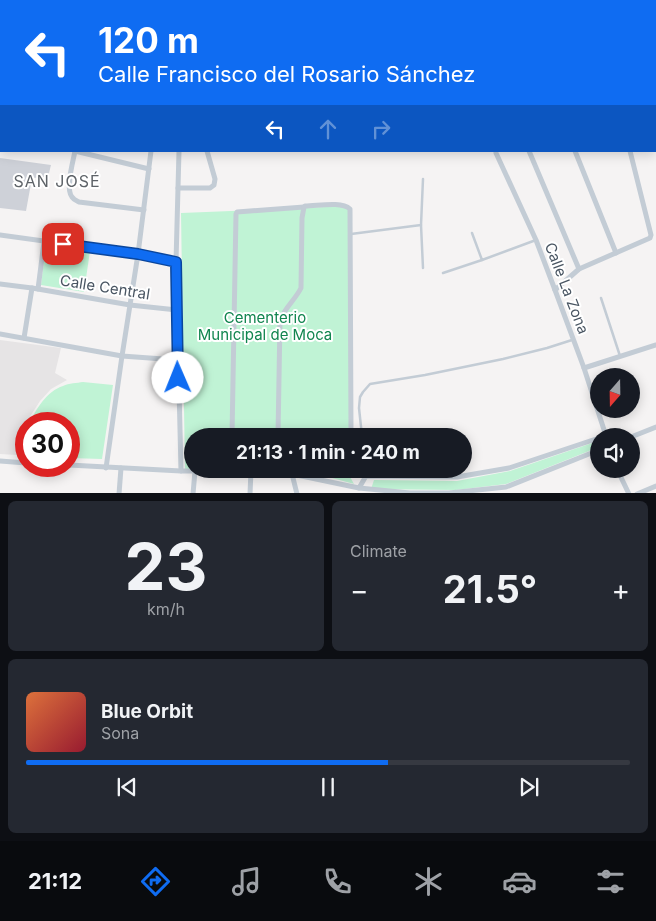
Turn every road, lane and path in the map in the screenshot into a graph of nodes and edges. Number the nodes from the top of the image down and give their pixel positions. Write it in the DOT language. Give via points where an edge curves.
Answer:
graph roads {
  1 [pos="75,152"];
  2 [pos="79,152"];
  3 [pos="151,152"];
  4 [pos="179,152"];
  5 [pos="207,152"];
  6 [pos="529,152"];
  7 [pos="576,152"];
  8 [pos="630,152"];
  9 [pos="496,153"];
  10 [pos="149,169"];
  11 [pos="423,179"];
  12 [pos="178,188"];
  13 [pos="304,207"];
  14 [pos="144,210"];
  15 [pos="422,226"];
  16 [pos="472,233"];
  17 [pos="350,234"];
  18 [pos="0,235"];
  19 [pos="536,240"];
  20 [pos="44,242"];
  21 [pos="616,253"];
  22 [pos="138,254"];
  23 [pos="482,260"];
  24 [pos="176,262"];
  25 [pos="423,268"];
  26 [pos="579,268"];
  27 [pos="443,273"];
  28 [pos="0,284"];
  29 [pos="32,288"];
  30 [pos="38,289"];
  31 [pos="555,290"];
  32 [pos="601,298"];
  33 [pos="130,304"];
  34 [pos="177,310"];
  35 [pos="0,334"];
  36 [pos="24,338"];
  37 [pos="573,339"];
  38 [pos="656,345"];
  39 [pos="122,356"];
  40 [pos="620,356"];
  41 [pos="177,360"];
  42 [pos="584,368"];
  43 [pos="656,427"];
  44 [pos="232,428"];
  45 [pos="278,428"];
  46 [pos="351,428"];
  47 [pos="361,428"];
  48 [pos="603,428"];
  49 [pos="640,433"];
  50 [pos="590,441"];
  51 [pos="590,454"];
  52 [pos="0,461"];
  53 [pos="15,462"];
  54 [pos="80,466"];
  55 [pos="106,468"];
  56 [pos="121,468"];
  57 [pos="180,471"];
  58 [pos="184,471"];
  59 [pos="472,474"];
  60 [pos="194,478"];
  61 [pos="251,478"];
  62 [pos="294,478"];
  63 [pos="319,478"];
  64 [pos="365,478"];
  65 [pos="622,478"];
  66 [pos="656,486"];
  67 [pos="358,488"];
  68 [pos="119,493"];
  69 [pos="193,493"];
  70 [pos="250,493"];
  71 [pos="297,493"];
  72 [pos="410,493"];
  73 [pos="449,493"];
  74 [pos="629,493"];
  75 [pos="639,493"];
  1 -- 14 [label="street" via="69,186 73,199"];
  2 -- 10 [label="street"];
  3 -- 10 [label="street"];
  4 -- 12 [label="street"];
  5 -- 12 [label="street" via="214,185 210,188"];
  6 -- 26 [label="street"];
  7 -- 21 [label="street"];
  8 -- 21 [label="street" via="651,235"];
  9 -- 19 [label="street, Calle La Zona"];
  10 -- 14 [label="street"];
  11 -- 15 [label="lane"];
  12 -- 24 [label="street"];
  13 -- 17 [label="street" via="346,206 350,209"];
  13 -- 44 [label="street" via="236,214"];
  13 -- 45 [label="street" via="300,288 280,320"];
  14 -- 22 [label="street"];
  15 -- 17 [label="lane"];
  15 -- 25 [label="lane"];
  16 -- 23 [label="lane"];
  17 -- 46 [label="street"];
  18 -- 20 [label="street"];
  19 -- 23 [label="lane"];
  19 -- 31 [label="street, Calle La Zona"];
  20 -- 22 [label="street"];
  20 -- 30 [label="street"];
  21 -- 26 [label="street"];
  22 -- 24 [label="street"];
  22 -- 33 [label="street"];
  23 -- 27 [label="lane"];
  24 -- 34 [label="street"];
  26 -- 31 [label="street"];
  28 -- 29 [label="street, Calle Central"];
  29 -- 30 [label="street, Calle Central"];
  29 -- 36 [label="street"];
  30 -- 33 [label="street, Calle Central"];
  31 -- 37 [label="street, Calle La Zona"];
  32 -- 40 [label="lane"];
  33 -- 34 [label="street, Calle Central"];
  33 -- 39 [label="street"];
  34 -- 41 [label="street"];
  35 -- 36 [label="street"];
  36 -- 39 [label="street"];
  37 -- 42 [label="street, Calle La Zona"];
  37 -- 47 [label="lane" via="503,359 370,384 360,397"];
  38 -- 40 [label="street"];
  39 -- 41 [label="street"];
  39 -- 55 [label="street"];
  40 -- 42 [label="street"];
  41 -- 57 [label="street"];
  42 -- 48 [label="street, Calle La Zona"];
  43 -- 49 [label="street"];
  50 -- 59 [label="street" via="509,468"];
  51 -- 73 [label="street" via="506,487"];
  52 -- 53 [label="street"];
  54 -- 55 [label="street"];
  55 -- 56 [label="street"];
  56 -- 57 [label="street"];
  56 -- 68 [label="street"];
  57 -- 58 [label="street"];
  60 -- 69 [label="street"];
  61 -- 70 [label="street"];
  62 -- 71 [label="street"];
  63 -- 67 [label="street"];
  64 -- 67 [label="street"];
  65 -- 74 [label="street"];
  66 -- 75 [label="street"];
  67 -- 72 [label="street"];
  72 -- 73 [label="street"];
}
